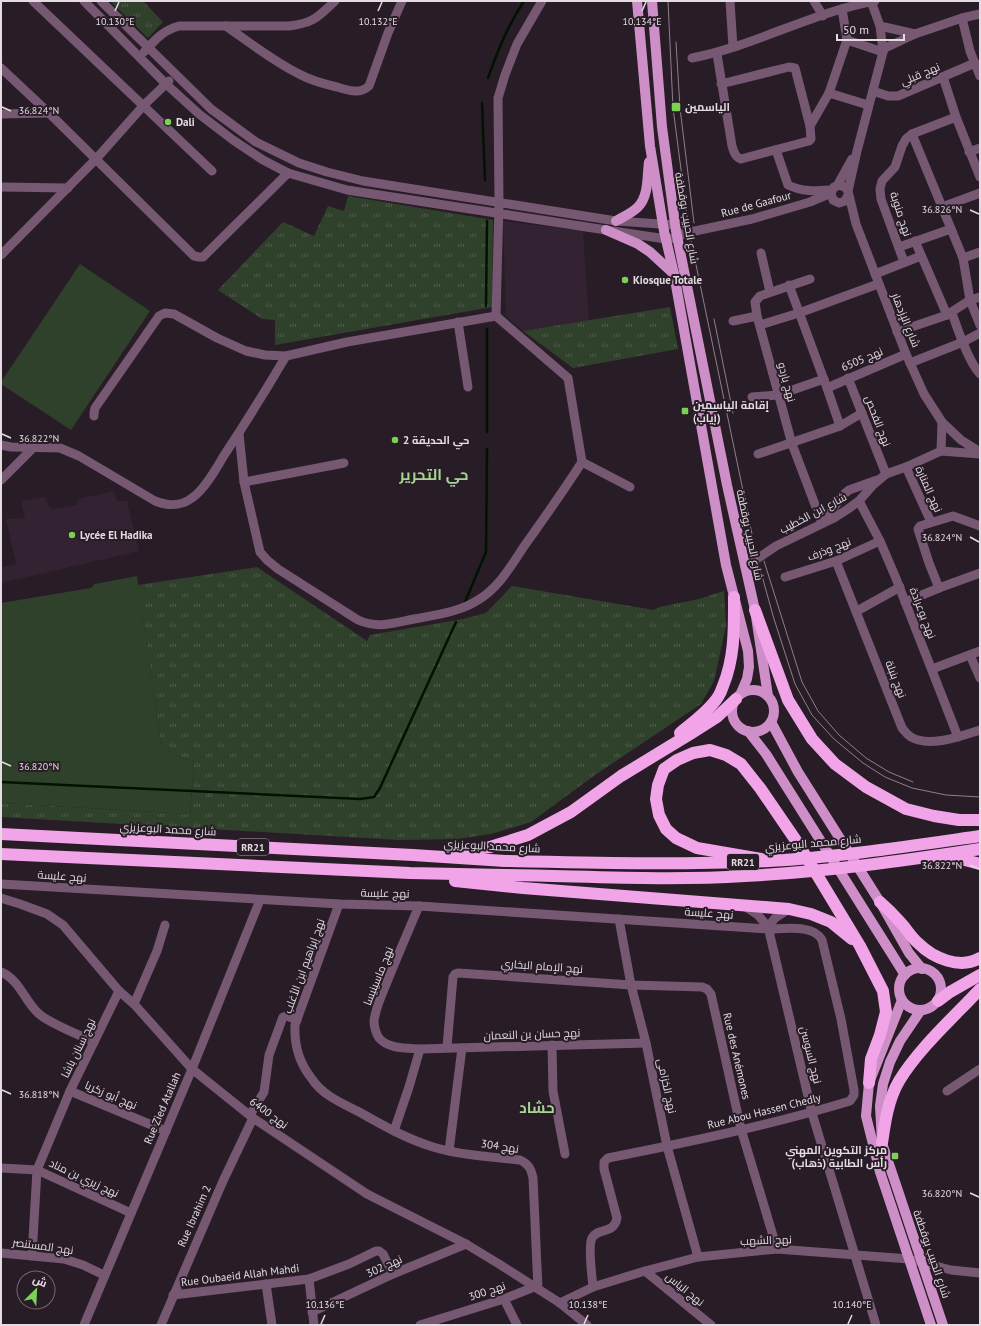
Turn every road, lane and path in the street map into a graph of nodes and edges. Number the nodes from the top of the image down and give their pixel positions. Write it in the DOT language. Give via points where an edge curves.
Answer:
graph roads {
  1 [pos="33,1"];
  2 [pos="84,1"];
  3 [pos="101,1"];
  4 [pos="335,1"];
  5 [pos="402,1"];
  6 [pos="542,1"];
  7 [pos="637,1"];
  8 [pos="652,1"];
  9 [pos="730,1"];
  10 [pos="814,1"];
  11 [pos="873,1"];
  12 [pos="842,9"];
  13 [pos="980,14"];
  14 [pos="823,16"];
  15 [pos="962,18"];
  16 [pos="226,26"];
  17 [pos="880,26"];
  18 [pos="915,34"];
  19 [pos="847,40"];
  20 [pos="733,47"];
  21 [pos="148,48"];
  22 [pos="883,51"];
  23 [pos="717,54"];
  24 [pos="140,56"];
  25 [pos="692,58"];
  26 [pos="975,63"];
  27 [pos="1,68"];
  28 [pos="176,74"];
  29 [pos="980,76"];
  30 [pos="943,77"];
  31 [pos="166,84"];
  32 [pos="721,84"];
  33 [pos="873,91"];
  34 [pos="829,93"];
  35 [pos="144,105"];
  36 [pos="868,106"];
  37 [pos="49,113"];
  38 [pos="1,114"];
  39 [pos="956,117"];
  40 [pos="810,126"];
  41 [pos="912,134"];
  42 [pos="650,146"];
  43 [pos="980,148"];
  44 [pos="776,150"];
  45 [pos="856,151"];
  46 [pos="970,152"];
  47 [pos="96,159"];
  48 [pos="212,171"];
  49 [pos="288,173"];
  50 [pos="980,177"];
  51 [pos="1,187"];
  52 [pos="68,188"];
  53 [pos="833,189"];
  54 [pos="848,193"];
  55 [pos="980,193"];
  56 [pos="810,202"];
  57 [pos="837,202"];
  58 [pos="499,203"];
  59 [pos="942,208"];
  60 [pos="498,214"];
  61 [pos="616,221"];
  62 [pos="856,224"];
  63 [pos="663,225"];
  64 [pos="676,226"];
  65 [pos="952,229"];
  66 [pos="606,230"];
  67 [pos="686,232"];
  68 [pos="678,238"];
  69 [pos="666,239"];
  70 [pos="915,241"];
  71 [pos="899,247"];
  72 [pos="980,252"];
  73 [pos="761,253"];
  74 [pos="1,255"];
  75 [pos="922,256"];
  76 [pos="963,258"];
  77 [pos="904,262"];
  78 [pos="674,274"];
  79 [pos="875,274"];
  80 [pos="810,279"];
  81 [pos="878,284"];
  82 [pos="789,286"];
  83 [pos="770,292"];
  84 [pos="980,297"];
  85 [pos="970,300"];
  86 [pos="799,313"];
  87 [pos="949,314"];
  88 [pos="496,316"];
  89 [pos="757,316"];
  90 [pos="732,321"];
  91 [pos="458,322"];
  92 [pos="760,325"];
  93 [pos="980,325"];
  94 [pos="897,332"];
  95 [pos="980,333"];
  96 [pos="963,342"];
  97 [pos="906,354"];
  98 [pos="286,356"];
  99 [pos="910,363"];
  100 [pos="980,374"];
  101 [pos="848,378"];
  102 [pos="824,379"];
  103 [pos="468,387"];
  104 [pos="827,388"];
  105 [pos="778,395"];
  106 [pos="752,397"];
  107 [pos="862,413"];
  108 [pos="94,416"];
  109 [pos="942,422"];
  110 [pos="840,426"];
  111 [pos="239,434"];
  112 [pos="961,440"];
  113 [pos="792,444"];
  114 [pos="1,445"];
  115 [pos="34,447"];
  116 [pos="941,451"];
  117 [pos="980,453"];
  118 [pos="758,454"];
  119 [pos="582,462"];
  120 [pos="344,463"];
  121 [pos="906,467"];
  122 [pos="883,477"];
  123 [pos="1,480"];
  124 [pos="244,482"];
  125 [pos="630,487"];
  126 [pos="859,501"];
  127 [pos="931,522"];
  128 [pos="822,523"];
  129 [pos="980,526"];
  130 [pos="880,541"];
  131 [pos="836,561"];
  132 [pos="744,567"];
  133 [pos="980,574"];
  134 [pos="785,577"];
  135 [pos="900,587"];
  136 [pos="939,588"];
  137 [pos="734,597"];
  138 [pos="905,602"];
  139 [pos="755,610"];
  140 [pos="857,611"];
  141 [pos="980,651"];
  142 [pos="970,655"];
  143 [pos="932,669"];
  144 [pos="980,678"];
  145 [pos="738,696"];
  146 [pos="768,696"];
  147 [pos="771,722"];
  148 [pos="980,730"];
  149 [pos="748,731"];
  150 [pos="958,737"];
  151 [pos="651,757"];
  152 [pos="980,820"];
  153 [pos="1,834"];
  154 [pos="980,836"];
  155 [pos="980,849"];
  156 [pos="1,854"];
  157 [pos="413,855"];
  158 [pos="919,858"];
  159 [pos="770,861"];
  160 [pos="980,864"];
  161 [pos="410,874"];
  162 [pos="1,884"];
  163 [pos="1,898"];
  164 [pos="260,900"];
  165 [pos="880,902"];
  166 [pos="339,904"];
  167 [pos="419,906"];
  168 [pos="746,907"];
  169 [pos="789,909"];
  170 [pos="619,919"];
  171 [pos="165,925"];
  172 [pos="768,928"];
  173 [pos="860,946"];
  174 [pos="980,958"];
  175 [pos="922,969"];
  176 [pos="1,972"];
  177 [pos="905,975"];
  178 [pos="980,975"];
  179 [pos="631,985"];
  180 [pos="702,987"];
  181 [pos="980,989"];
  182 [pos="119,991"];
  183 [pos="902,1000"];
  184 [pos="938,1001"];
  185 [pos="134,1004"];
  186 [pos="921,1010"];
  187 [pos="297,1020"];
  188 [pos="94,1042"];
  189 [pos="646,1043"];
  190 [pos="552,1046"];
  191 [pos="447,1047"];
  192 [pos="462,1048"];
  193 [pos="420,1049"];
  194 [pos="192,1069"];
  195 [pos="980,1069"];
  196 [pos="869,1083"];
  197 [pos="70,1091"];
  198 [pos="946,1091"];
  199 [pos="812,1112"];
  200 [pos="252,1116"];
  201 [pos="741,1129"];
  202 [pos="166,1131"];
  203 [pos="394,1131"];
  204 [pos="882,1143"];
  205 [pos="667,1146"];
  206 [pos="449,1151"];
  207 [pos="565,1154"];
  208 [pos="1,1168"];
  209 [pos="37,1170"];
  210 [pos="131,1214"];
  211 [pos="466,1244"];
  212 [pos="777,1249"];
  213 [pos="1,1253"];
  214 [pos="855,1255"];
  215 [pos="32,1256"];
  216 [pos="698,1257"];
  217 [pos="909,1259"];
  218 [pos="921,1262"];
  219 [pos="645,1271"];
  220 [pos="980,1273"];
  221 [pos="394,1274"];
  222 [pos="104,1275"];
  223 [pos="309,1279"];
  224 [pos="266,1284"];
  225 [pos="536,1288"];
  226 [pos="593,1288"];
  227 [pos="173,1295"];
  228 [pos="504,1299"];
  229 [pos="560,1303"];
  230 [pos="312,1312"];
  231 [pos="448,1321"];
  232 [pos="84,1325"];
  233 [pos="160,1325"];
  234 [pos="272,1325"];
  235 [pos="314,1325"];
  236 [pos="420,1325"];
  237 [pos="517,1325"];
  238 [pos="587,1325"];
  239 [pos="711,1325"];
  240 [pos="875,1325"];
  241 [pos="931,1325"];
  242 [pos="943,1325"];
  1 -- 35 [label="street"];
  2 -- 24 [label="street"];
  3 -- 21 [label="street"];
  4 -- 16 [label="street" via="316,19 305,24"];
  5 -- 16 [label="street" via="369,86 359,92 299,74"];
  6 -- 58 [label="street" via="517,44 498,98"];
  7 -- 42 [label="main road, شارع الحبيب بوقطفة"];
  8 -- 64 [label="main road, شارع الحبيب بوقطفة" via="662,127"];
  9 -- 20 [label="street"];
  10 -- 14 [label="street"];
  11 -- 12 [label="street"];
  11 -- 17 [label="street"];
  12 -- 14 [label="street"];
  12 -- 19 [label="street"];
  13 -- 15 [label="street"];
  14 -- 20 [label="street"];
  15 -- 18 [label="street"];
  15 -- 26 [label="street"];
  16 -- 21 [label="street" via="179,26 168,29"];
  17 -- 18 [label="street"];
  17 -- 22 [label="street"];
  18 -- 22 [label="street"];
  19 -- 22 [label="street"];
  19 -- 34 [label="street"];
  20 -- 23 [label="street"];
  21 -- 24 [label="street"];
  21 -- 28 [label="street"];
  22 -- 33 [label="street"];
  23 -- 25 [label="street"];
  23 -- 32 [label="street"];
  24 -- 31 [label="street"];
  26 -- 29 [label="street"];
  26 -- 30 [label="street, نهج قبلي"];
  27 -- 37 [label="street"];
  28 -- 31 [label="street"];
  28 -- 58 [label="street" via="211,109 256,142 299,163 363,181"];
  30 -- 33 [label="street, نهج قبلي" via="898,96"];
  30 -- 39 [label="street"];
  31 -- 35 [label="street"];
  31 -- 49 [label="street" via="233,140"];
  32 -- 40 [label="street" via="789,67 795,68"];
  32 -- 44 [label="street" via="732,146 736,155 741,159"];
  33 -- 36 [label="street"];
  34 -- 36 [label="street"];
  34 -- 40 [label="street"];
  35 -- 47 [label="street"];
  35 -- 48 [label="street"];
  36 -- 45 [label="street"];
  37 -- 38 [label="street"];
  37 -- 47 [label="street"];
  39 -- 41 [label="street"];
  39 -- 46 [label="street"];
  40 -- 44 [label="street" via="812,138 809,141"];
  41 -- 59 [label="street"];
  41 -- 71 [label="street, نهج منوبة" via="906,139 896,165 882,181 880,189 881,199"];
  42 -- 61 [label="main road" via="643,200 638,207"];
  42 -- 63 [label="main road, شارع الحبيب بوقطفة"];
  43 -- 46 [label="street"];
  44 -- 53 [label="street" via="788,185 812,192"];
  45 -- 53 [label="street"];
  45 -- 54 [label="street"];
  46 -- 50 [label="street"];
  47 -- 49 [label="street" via="194,256 199,257 203,257 218,243"];
  47 -- 52 [label="street"];
  49 -- 60 [label="street" via="347,190"];
  51 -- 52 [label="street"];
  52 -- 74 [label="street"];
  53 -- 54 [label="street" via="844,186"];
  53 -- 56 [label="street"];
  53 -- 57 [label="street" via="833,200"];
  54 -- 57 [label="street" via="845,201"];
  54 -- 62 [label="street"];
  55 -- 59 [label="street"];
  56 -- 57 [label="street"];
  56 -- 67 [label="street, Rue de Gaafour" via="752,219"];
  57 -- 62 [label="street"];
  58 -- 60 [label="street"];
  58 -- 61 [label="street"];
  59 -- 65 [label="street"];
  60 -- 66 [label="street"];
  60 -- 88 [label="street"];
  61 -- 63 [label="street"];
  62 -- 79 [label="street, شارع الإزدهار"];
  63 -- 64 [label="street"];
  63 -- 69 [label="main road, شارع الحبيب بوقطفة"];
  64 -- 67 [label="street"];
  64 -- 68 [label="main road, شارع الحبيب بوقطفة"];
  65 -- 70 [label="street"];
  65 -- 76 [label="street"];
  66 -- 69 [label="street"];
  66 -- 78 [label="main road" via="638,244"];
  67 -- 68 [label="street"];
  68 -- 69 [label="street"];
  68 -- 132 [label="main road, شارع الحبيب بوقطفة"];
  69 -- 78 [label="main road, شارع الحبيب بوقطفة"];
  70 -- 71 [label="street"];
  70 -- 75 [label="street, نهج منوبة"];
  71 -- 77 [label="street, نهج منوبة"];
  72 -- 76 [label="street"];
  73 -- 83 [label="street"];
  75 -- 77 [label="street"];
  75 -- 87 [label="street, نهج منوبة"];
  76 -- 85 [label="street"];
  77 -- 79 [label="street"];
  78 -- 137 [label="main road, شارع الحبيب بوقطفة" via="726,565"];
  79 -- 81 [label="street, شارع الإزدهار"];
  80 -- 82 [label="street, نهج باردو"];
  81 -- 86 [label="street"];
  81 -- 94 [label="street, شارع الإزدهار"];
  82 -- 83 [label="street, نهج باردو"];
  82 -- 86 [label="street"];
  83 -- 89 [label="street, نهج باردو" via="756,299"];
  84 -- 85 [label="street"];
  85 -- 87 [label="street"];
  85 -- 93 [label="street"];
  86 -- 92 [label="street"];
  86 -- 102 [label="street"];
  87 -- 94 [label="street"];
  87 -- 96 [label="street, نهج منوبة"];
  88 -- 91 [label="street"];
  88 -- 119 [label="street" via="568,378"];
  89 -- 90 [label="street"];
  89 -- 92 [label="street, نهج باردو"];
  91 -- 98 [label="street"];
  91 -- 103 [label="street"];
  92 -- 105 [label="street, نهج باردو"];
  94 -- 97 [label="street, شارع الإزدهار"];
  95 -- 96 [label="street"];
  96 -- 99 [label="street"];
  96 -- 100 [label="street, نهج منوبة"];
  97 -- 99 [label="street, شارع الإزدهار"];
  97 -- 101 [label="street, نهج 6505"];
  98 -- 108 [label="street" via="246,351 174,314 165,313 159,316 111,384 95,408"];
  98 -- 111 [label="street"];
  99 -- 109 [label="street, شارع الإزدهار" via="924,394"];
  101 -- 104 [label="street, نهج 6505"];
  101 -- 107 [label="street, نهج الفحص"];
  102 -- 104 [label="street"];
  102 -- 105 [label="street"];
  104 -- 110 [label="street"];
  105 -- 106 [label="street"];
  105 -- 113 [label="street, نهج باردو"];
  107 -- 110 [label="street"];
  107 -- 122 [label="street, نهج الفحص"];
  109 -- 112 [label="street, شارع الإزدهار"];
  109 -- 116 [label="street"];
  110 -- 113 [label="street"];
  111 -- 115 [label="street" via="193,498 174,506 155,501 79,456 60,448"];
  111 -- 124 [label="street"];
  112 -- 117 [label="street, شارع ابن الخطيب"];
  113 -- 118 [label="street"];
  113 -- 128 [label="street, نهج باردو"];
  114 -- 115 [label="street"];
  115 -- 123 [label="street"];
  116 -- 117 [label="street, شارع ابن الخطيب"];
  116 -- 121 [label="street, شارع ابن الخطيب"];
  119 -- 124 [label="street" via="507,572 491,591 466,607 379,626 358,620 267,560 260,552"];
  119 -- 125 [label="street"];
  120 -- 124 [label="street"];
  121 -- 122 [label="street, شارع ابن الخطيب"];
  121 -- 127 [label="street, نهج المنارة"];
  122 -- 126 [label="street, شارع ابن الخطيب"];
  122 -- 128 [label="street" via="849,490"];
  126 -- 128 [label="street, شارع ابن الخطيب"];
  126 -- 130 [label="street, نهج بوعرادة"];
  127 -- 129 [label="street" via="953,516"];
  127 -- 136 [label="street" via="922,524 918,529"];
  128 -- 132 [label="street, شارع ابن الخطيب" via="776,546"];
  130 -- 131 [label="street, نهج وذرف"];
  130 -- 135 [label="street, نهج بوعرادة"];
  131 -- 134 [label="street, نهج وذرف"];
  131 -- 140 [label="street, نهج بنبلة"];
  132 -- 139 [label="main road, شارع الحبيب بوقطفة"];
  133 -- 136 [label="street"];
  135 -- 138 [label="street, نهج بوعرادة"];
  135 -- 140 [label="street"];
  136 -- 138 [label="street"];
  137 -- 145 [label="main road, شارع الحبيب بوقطفة" via="749,662 747,679"];
  137 -- 151 [label="highway" via="732,659 718,697 702,715"];
  138 -- 143 [label="street, نهج بوعرادة"];
  139 -- 146 [label="main road, شارع الحبيب بوقطفة"];
  139 -- 152 [label="highway" via="788,700 812,739 835,764 866,788 906,809 959,820"];
  140 -- 150 [label="street, نهج بنبلة" via="902,728 910,736 927,742"];
  141 -- 142 [label="street"];
  142 -- 143 [label="street"];
  142 -- 144 [label="street"];
  143 -- 150 [label="street, نهج بوعرادة"];
  145 -- 146 [label="main road" via="752,690"];
  145 -- 149 [label="main road" via="732,712 737,724"];
  145 -- 151 [label="highway" via="717,717"];
  146 -- 147 [label="main road" via="774,708"];
  147 -- 149 [label="main road" via="761,730"];
  147 -- 165 [label="main road" via="798,772"];
  148 -- 150 [label="street, نهج بنبلة"];
  149 -- 177 [label="main road" via="766,754"];
  151 -- 157 [label="highway" via="571,812 528,835 490,847"];
  153 -- 157 [label="highway, شارع محمد البوعزيزي / RR21"];
  154 -- 159 [label="highway, شارع محمد البوعزيزي / RR21, bridge"];
  155 -- 158 [label="highway, RR21, bridge"];
  156 -- 161 [label="highway, RR21"];
  157 -- 159 [label="highway, شارع محمد البوعزيزي / RR21, bridge" via="505,861 653,864"];
  158 -- 160 [label="highway" via="961,859"];
  158 -- 161 [label="highway, RR21, bridge" via="746,876 653,878"];
  159 -- 173 [label="highway" via="696,848 676,838 666,829 659,815 656,800 664,769 693,753 710,750 726,755 741,764 799,845"];
  161 -- 168 [label="highway" via="523,888"];
  162 -- 164 [label="street, نهج عليسة"];
  163 -- 182 [label="street, نهج 6400" via="47,914 63,925"];
  164 -- 166 [label="street, نهج عليسة"];
  164 -- 194 [label="street, Rue Zied Atallah"];
  165 -- 174 [label="highway" via="918,944 932,955 948,962 964,963"];
  165 -- 175 [label="main road" via="909,953"];
  166 -- 167 [label="street, نهج عليسة"];
  166 -- 187 [label="street, نهج إبراهيم ابن الأغلب"];
  167 -- 170 [label="street, نهج عليسة"];
  167 -- 193 [label="street, نهج ماسينيسا" via="381,997 374,1023 379,1038 385,1043 400,1048"];
  168 -- 169 [label="highway"];
  168 -- 172 [label="street" via="758,915"];
  169 -- 172 [label="street" via="775,918"];
  169 -- 173 [label="highway" via="831,922"];
  170 -- 172 [label="street, نهج عليسة"];
  170 -- 179 [label="street, نهج الخزامى"];
  171 -- 185 [label="street" via="157,951"];
  172 -- 199 [label="street, نهج السوسن"];
  172 -- 199 [label="street, Rue Abou Hassen Chedly" via="807,929 820,935 840,1012 854,1095 850,1101"];
  173 -- 196 [label="highway" via="883,991 886,1012 871,1060"];
  175 -- 177 [label="main road" via="910,971"];
  175 -- 184 [label="main road" via="935,975 939,981 941,988"];
  176 -- 188 [label="street" via="14,980 43,1017"];
  177 -- 183 [label="main road" via="899,987"];
  178 -- 184 [label="highway"];
  179 -- 180 [label="street, نهج الإمام البخاري"];
  179 -- 189 [label="street, نهج الخزامى"];
  179 -- 191 [label="street, نهج الإمام البخاري" via="458,972 453,977"];
  180 -- 201 [label="street, Rue des Anémones" via="711,994"];
  181 -- 204 [label="highway" via="929,1043 899,1082 886,1117"];
  182 -- 185 [label="street, نهج 6400"];
  182 -- 188 [label="street, نهج سنان باشا"];
  183 -- 186 [label="main road" via="910,1008"];
  183 -- 196 [label="main road, شارع الحبيب بوقطفة"];
  184 -- 186 [label="main road"];
  185 -- 194 [label="street, نهج 6400"];
  186 -- 204 [label="main road, شارع الحبيب بوقطفة" via="900,1041 883,1084 880,1106"];
  187 -- 200 [label="street, Rue Ibrahim 2" via="283,1017 269,1055 264,1092"];
  187 -- 203 [label="street, نهج إبراهيم ابن الأغلب" via="294,1036 298,1053 312,1079 333,1098"];
  188 -- 197 [label="street, نهج سنان باشا"];
  189 -- 190 [label="street, نهج حسان بن النعمان"];
  189 -- 205 [label="street, نهج الخزامى"];
  190 -- 192 [label="street, نهج حسان بن النعمان"];
  190 -- 207 [label="street" via="553,1091"];
  191 -- 192 [label="street, نهج حسان بن النعمان"];
  191 -- 193 [label="street, نهج حسان بن النعمان"];
  192 -- 206 [label="street"];
  193 -- 203 [label="street"];
  194 -- 200 [label="street, نهج 6400"];
  194 -- 202 [label="street, Rue Zied Atallah"];
  195 -- 198 [label="street"];
  196 -- 217 [label="main road, شارع الحبيب بوقطفة" via="866,1116 880,1172"];
  197 -- 202 [label="street, نهج أبو زكريا"];
  197 -- 209 [label="street, نهج سنان باشا"];
  199 -- 201 [label="street, Rue Abou Hassen Chedly"];
  199 -- 214 [label="street, نهج السوسن"];
  200 -- 211 [label="street, نهج 6400" via="367,1194"];
  200 -- 227 [label="street, Rue Ibrahim 2"];
  201 -- 205 [label="street, Rue Abou Hassen Chedly"];
  201 -- 212 [label="street, Rue des Anémones"];
  202 -- 210 [label="street, Rue Zied Atallah"];
  203 -- 206 [label="street, نهج 304" via="417,1142"];
  204 -- 218 [label="main road, شارع الحبيب بوقطفة"];
  205 -- 216 [label="street, نهج الخزامى"];
  205 -- 226 [label="street, Rue Abou Hassen Chedly" via="608,1158 604,1162 617,1218 612,1228 592,1238"];
  206 -- 225 [label="street, نهج 304" via="520,1160 527,1163 532,1170"];
  208 -- 209 [label="street, نهج زيري بن مناد"];
  209 -- 210 [label="street, نهج زيري بن مناد"];
  209 -- 215 [label="street, نهج سنان باشا"];
  210 -- 222 [label="street, Rue Zied Atallah"];
  211 -- 221 [label="street, نهج 302"];
  211 -- 225 [label="street, نهج 6400"];
  212 -- 214 [label="street, نهج الشهب"];
  212 -- 216 [label="street, نهج الشهب"];
  213 -- 215 [label="street, نهج المستنصر"];
  214 -- 217 [label="street, نهج الشهب"];
  214 -- 240 [label="street, نهج السوسن"];
  215 -- 222 [label="street, نهج المستنصر" via="64,1259"];
  216 -- 219 [label="street, نهج الشهب"];
  217 -- 218 [label="street, نهج الشهب"];
  217 -- 241 [label="main road, شارع الحبيب بوقطفة"];
  218 -- 220 [label="street, نهج الشهب" via="951,1270"];
  218 -- 242 [label="main road, شارع الحبيب بوقطفة"];
  219 -- 226 [label="street, نهج الشهب"];
  219 -- 239 [label="street, نهج الياس"];
  221 -- 223 [label="street, Rue Oubaeid Allah Mahdi" via="383,1254 376,1251"];
  221 -- 230 [label="street, نهج 302"];
  222 -- 232 [label="street, Rue Zied Atallah"];
  223 -- 224 [label="street, Rue Oubaeid Allah Mahdi"];
  223 -- 230 [label="street"];
  224 -- 227 [label="street, Rue Oubaeid Allah Mahdi"];
  224 -- 234 [label="street"];
  225 -- 228 [label="street, نهج 300"];
  225 -- 229 [label="street, نهج 6400"];
  226 -- 229 [label="street, نهج الشهب"];
  227 -- 233 [label="street, Rue Ibrahim 2"];
  228 -- 231 [label="street, نهج 300"];
  228 -- 237 [label="street"];
  229 -- 238 [label="street, نهج 6400"];
  230 -- 235 [label="street"];
  231 -- 236 [label="street, نهج 300"];
}
